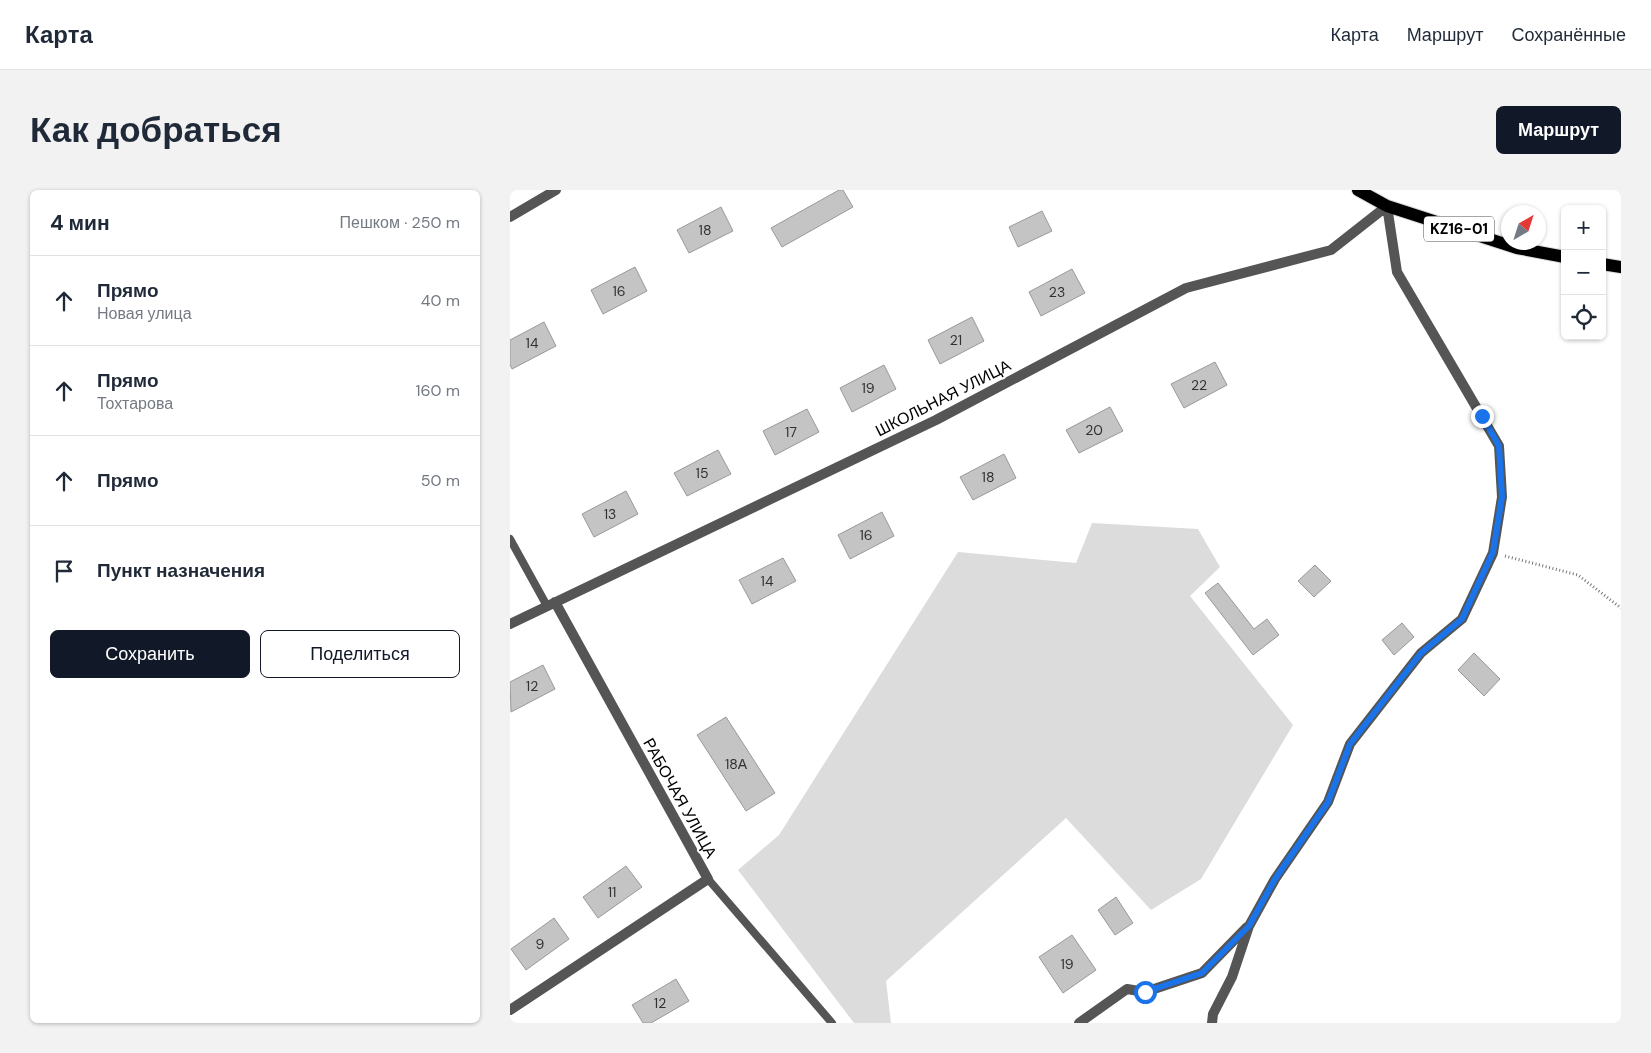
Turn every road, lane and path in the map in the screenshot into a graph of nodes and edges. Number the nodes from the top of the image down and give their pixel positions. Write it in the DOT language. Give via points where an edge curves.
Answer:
graph roads {
  1 [pos="556,190"];
  2 [pos="1358,190"];
  3 [pos="1387,206"];
  4 [pos="510,217"];
  5 [pos="1561,256"];
  6 [pos="1606,265"];
  7 [pos="1621,267"];
  8 [pos="510,539"];
  9 [pos="1493,552"];
  10 [pos="551,604"];
  11 [pos="1621,608"];
  12 [pos="510,624"];
  13 [pos="708,879"];
  14 [pos="1249,926"];
  15 [pos="510,1010"];
  16 [pos="832,1023"];
  17 [pos="1079,1023"];
  18 [pos="1212,1023"];
  1 -- 4 [label="street"];
  2 -- 3 [label="main road, KZ16-01"];
  3 -- 5 [label="main road, KZ16-01" via="1517,248"];
  3 -- 9 [label="street" via="1397,272 1499,446 1502,497"];
  3 -- 10 [label="street, ШКОЛЬНАЯ УЛИЦА" via="1331,250 1186,288 936,420"];
  6 -- 7 [label="main road"];
  8 -- 10 [label="lane"];
  9 -- 11 [label="path" via="1578,575"];
  9 -- 14 [label="street" via="1462,619 1421,653 1350,744 1328,802 1275,879"];
  10 -- 12 [label="street, ШКОЛЬНАЯ УЛИЦА"];
  10 -- 13 [label="street, РАБОЧАЯ УЛИЦА"];
  13 -- 15 [label="street, РАБОЧАЯ УЛИЦА"];
  13 -- 16 [label="lane"];
  14 -- 17 [label="street" via="1202,973 1145,992 1127,989"];
  14 -- 18 [label="street" via="1232,978 1213,1014"];
}
